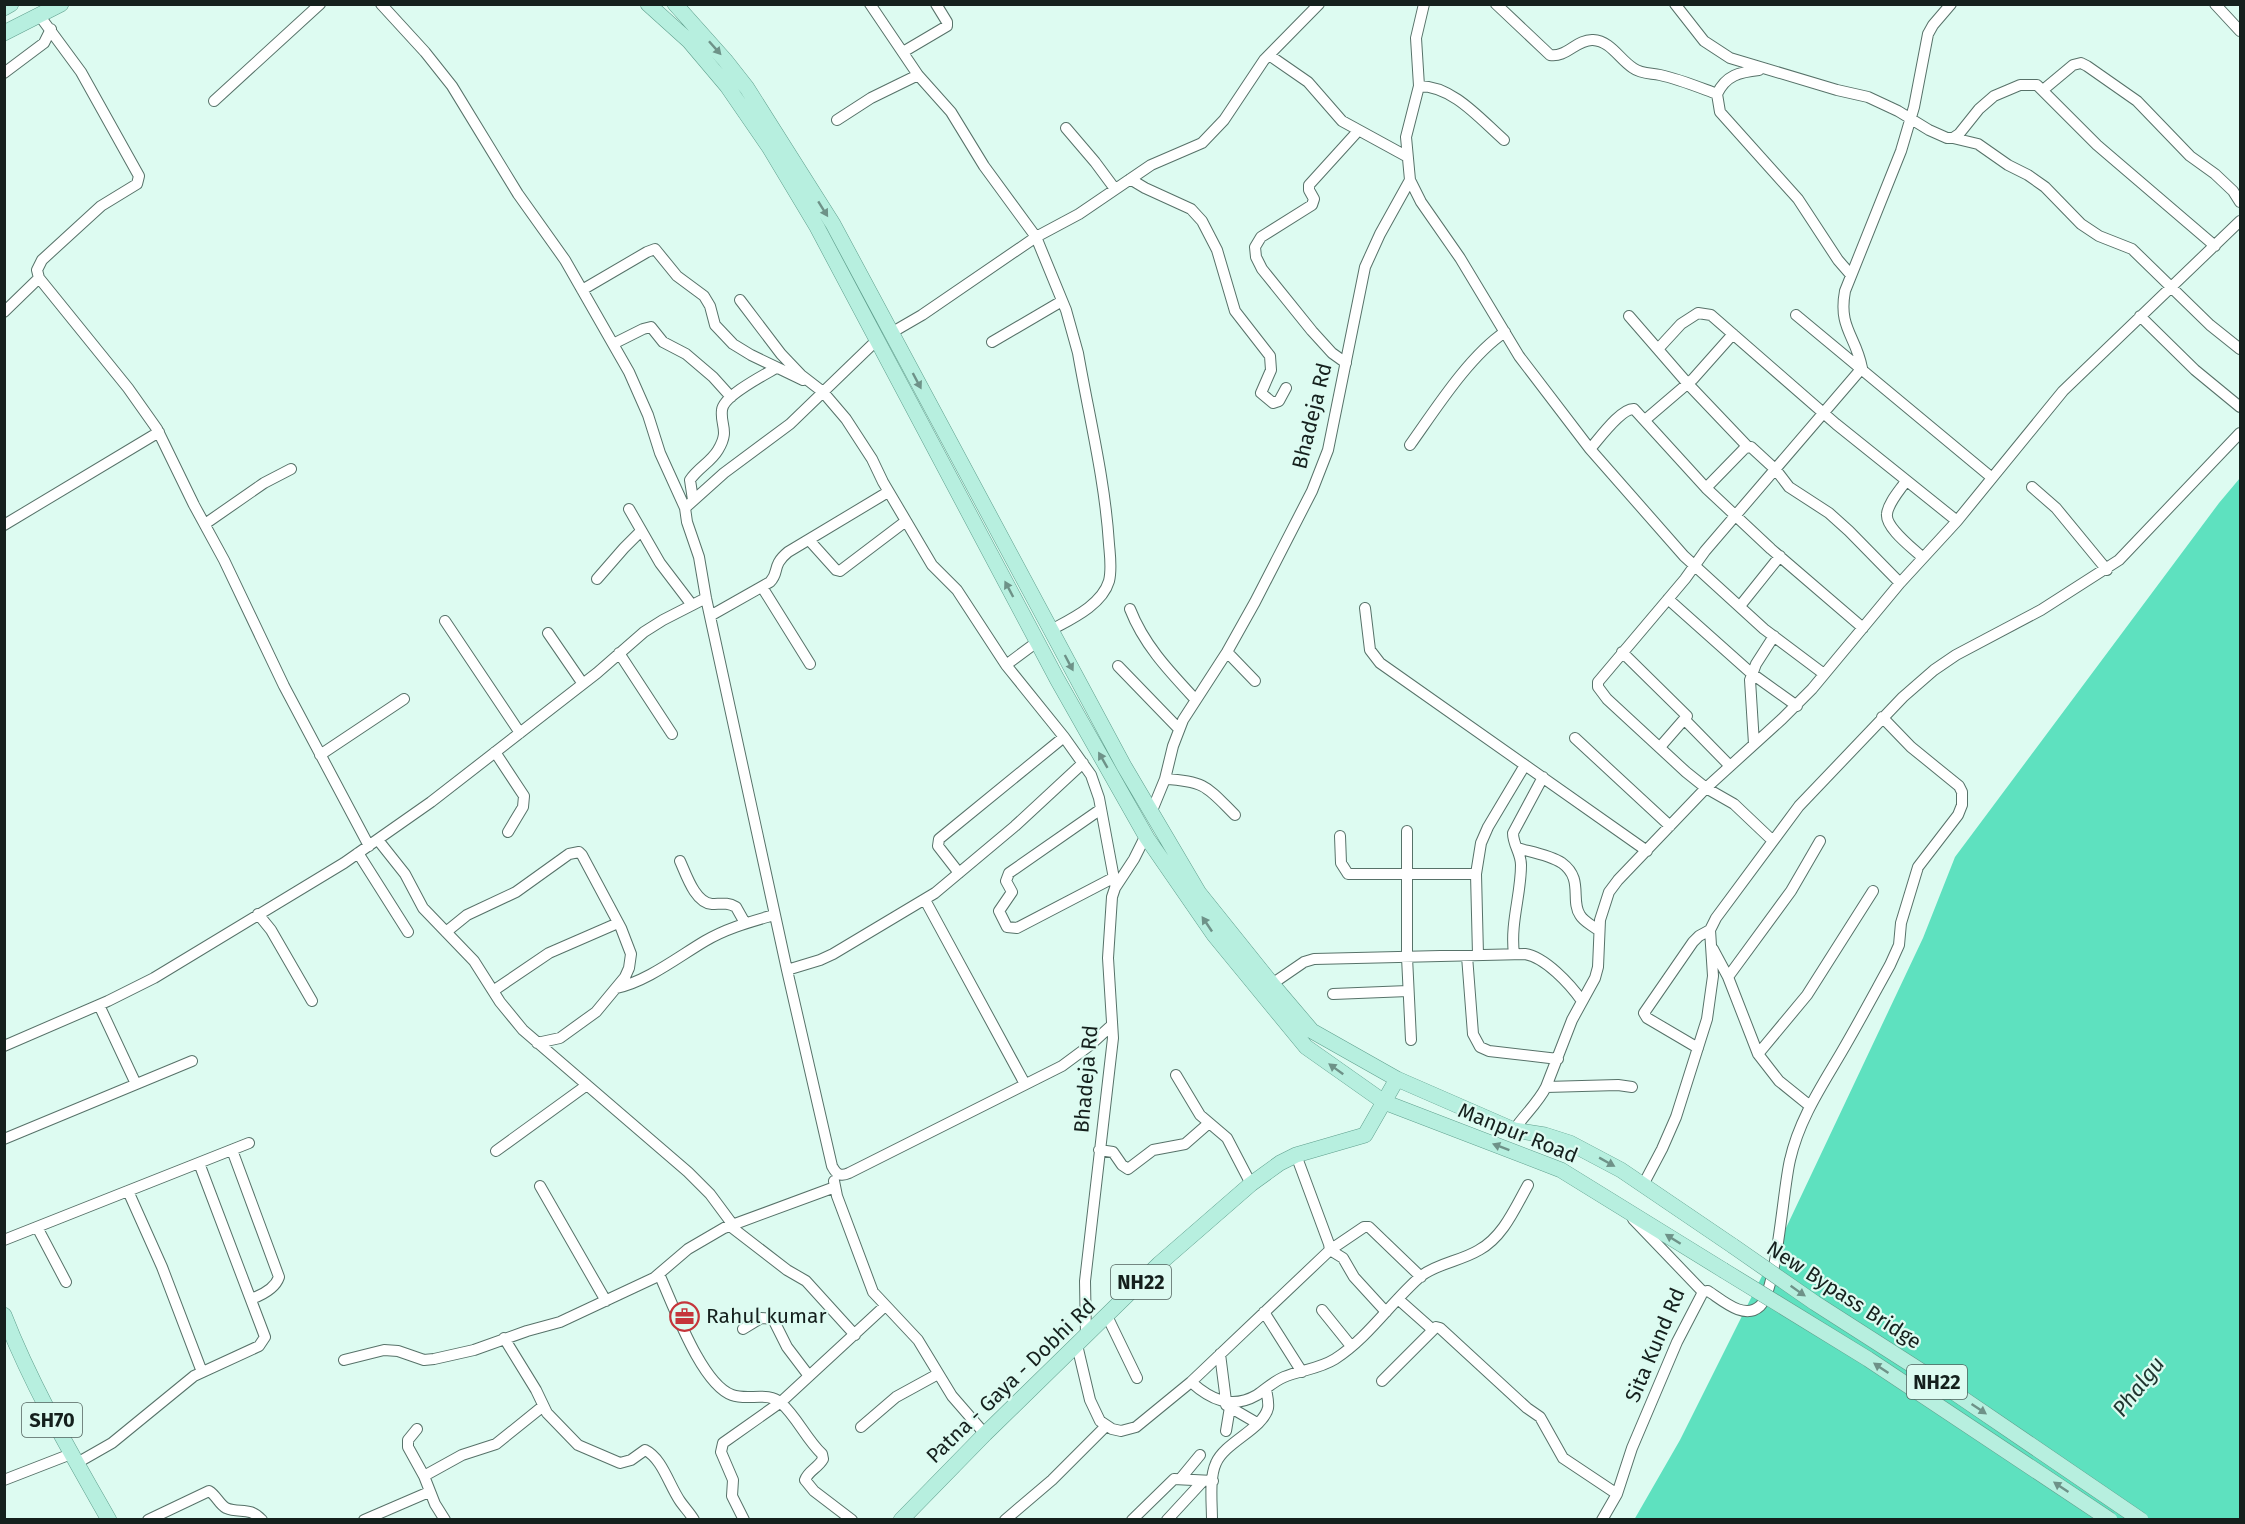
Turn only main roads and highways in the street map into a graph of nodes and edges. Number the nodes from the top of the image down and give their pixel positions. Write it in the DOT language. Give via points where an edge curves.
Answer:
graph roads {
  1 [pos="10,4"];
  2 [pos="61,4"];
  3 [pos="648,4"];
  4 [pos="675,4"];
  5 [pos="4,8"];
  6 [pos="4,33"];
  7 [pos="1397,1079"];
  8 [pos="1384,1102"];
  9 [pos="1733,1246"];
  10 [pos="1723,1270"];
  11 [pos="4,1315"];
  12 [pos="109,1520"];
  13 [pos="901,1520"];
  14 [pos="2110,1520"];
  15 [pos="2141,1520"];
  1 -- 5 [label="main road"];
  2 -- 6 [label="main road"];
  8 -- 3 [label="main road, Manpur Road, one-way" via="1306,1047 1214,935 1146,835 769,147 728,87 689,41"];
  4 -- 7 [label="main road, Manpur Road, one-way" via="747,88 833,224 1051,630 1198,893 1312,1031"];
  7 -- 8 [label="main road, Patna - Gaya - Dobhi Rd / NH22"];
  7 -- 9 [label="main road, Manpur Road / NH22, one-way" via="1514,1130 1570,1143 1621,1170"];
  10 -- 8 [label="main road, Manpur Road / NH22, one-way" via="1561,1170"];
  8 -- 13 [label="main road, Patna - Gaya - Dobhi Rd / NH22" via="1365,1135 1296,1155 1251,1184 1159,1264"];
  9 -- 15 [label="main road, New Bypass Bridge / NH22, one-way, bridge"];
  14 -- 10 [label="main road, New Bypass Bridge / NH22, one-way, bridge" via="1868,1359"];
  11 -- 12 [label="main road, SH70" via="34,1385"];
}
